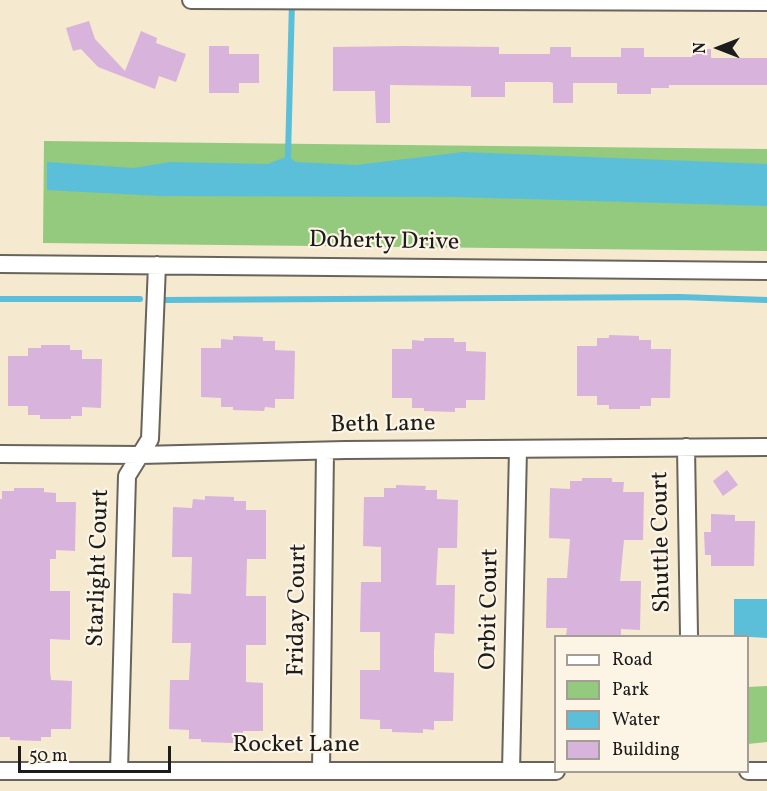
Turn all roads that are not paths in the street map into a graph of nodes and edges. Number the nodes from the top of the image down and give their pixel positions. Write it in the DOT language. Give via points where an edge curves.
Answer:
graph roads {
  1 [pos="191,0"];
  2 [pos="278,0"];
  3 [pos="305,0"];
  4 [pos="438,0"];
  5 [pos="767,2"];
  6 [pos="0,264"];
  7 [pos="157,265"];
  8 [pos="767,271"];
  9 [pos="686,447"];
  10 [pos="767,447"];
  11 [pos="518,449"];
  12 [pos="325,451"];
  13 [pos="0,454"];
  14 [pos="140,455"];
  15 [pos="689,635"];
  16 [pos="0,771"];
  17 [pos="119,771"];
  18 [pos="321,771"];
  19 [pos="511,771"];
  20 [pos="554,771"];
  21 [pos="749,771"];
  22 [pos="767,771"];
  1 -- 2 [label="street"];
  2 -- 3 [label="street"];
  3 -- 4 [label="street"];
  4 -- 5 [label="street"];
  6 -- 7 [label="street, Doherty Drive"];
  7 -- 8 [label="street, Doherty Drive"];
  7 -- 14 [label="street, Starlight Court" via="150,439"];
  9 -- 10 [label="street, Beth Lane"];
  9 -- 11 [label="street, Beth Lane"];
  9 -- 15 [label="street, Shuttle Court"];
  11 -- 12 [label="street, Beth Lane"];
  11 -- 19 [label="street, Orbit Court"];
  12 -- 14 [label="street, Beth Lane"];
  12 -- 18 [label="street, Friday Court"];
  13 -- 14 [label="street, Beth Lane"];
  14 -- 17 [label="street, Starlight Court" via="127,476"];
  16 -- 17 [label="street, Rocket Lane"];
  17 -- 18 [label="street, Rocket Lane"];
  18 -- 19 [label="street, Rocket Lane"];
  19 -- 20 [label="street, Rocket Lane"];
  21 -- 22 [label="street"];
}
